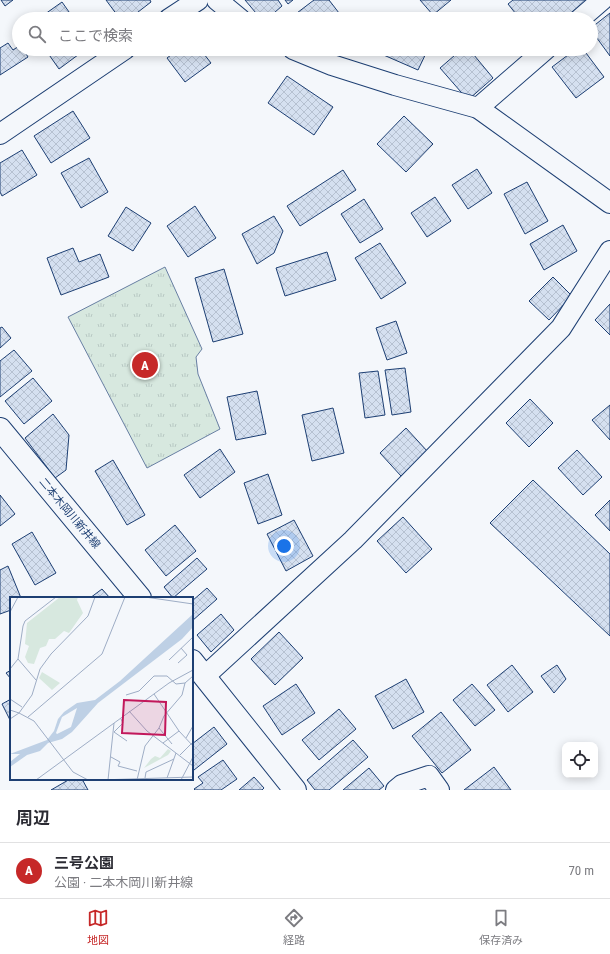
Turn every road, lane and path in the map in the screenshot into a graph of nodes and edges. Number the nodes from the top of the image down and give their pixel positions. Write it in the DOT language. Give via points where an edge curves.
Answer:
graph roads {
  1 [pos="198,0"];
  2 [pos="217,0"];
  3 [pos="602,0"];
  4 [pos="180,12"];
  5 [pos="232,12"];
  6 [pos="588,12"];
  7 [pos="115,56"];
  8 [pos="310,56"];
  9 [pos="538,56"];
  10 [pos="478,108"];
  11 [pos="0,134"];
  12 [pos="610,203"];
  13 [pos="610,251"];
  14 [pos="0,429"];
  15 [pos="139,597"];
  16 [pos="198,668"];
  17 [pos="296,790"];
  18 [pos="396,790"];
  19 [pos="439,790"];
  1 -- 4 [label="street"];
  2 -- 5 [label="street"];
  3 -- 6 [label="street"];
  7 -- 11 [label="street"];
  8 -- 10 [label="street" via="395,85"];
  9 -- 10 [label="street"];
  10 -- 12 [label="street"];
  13 -- 16 [label="street" via="561,328 353,540"];
  14 -- 15 [label="main road, 二本木岡川新井線"];
  16 -- 17 [label="main road"];
  18 -- 19 [label="street" via="402,785 429,776"];
}
